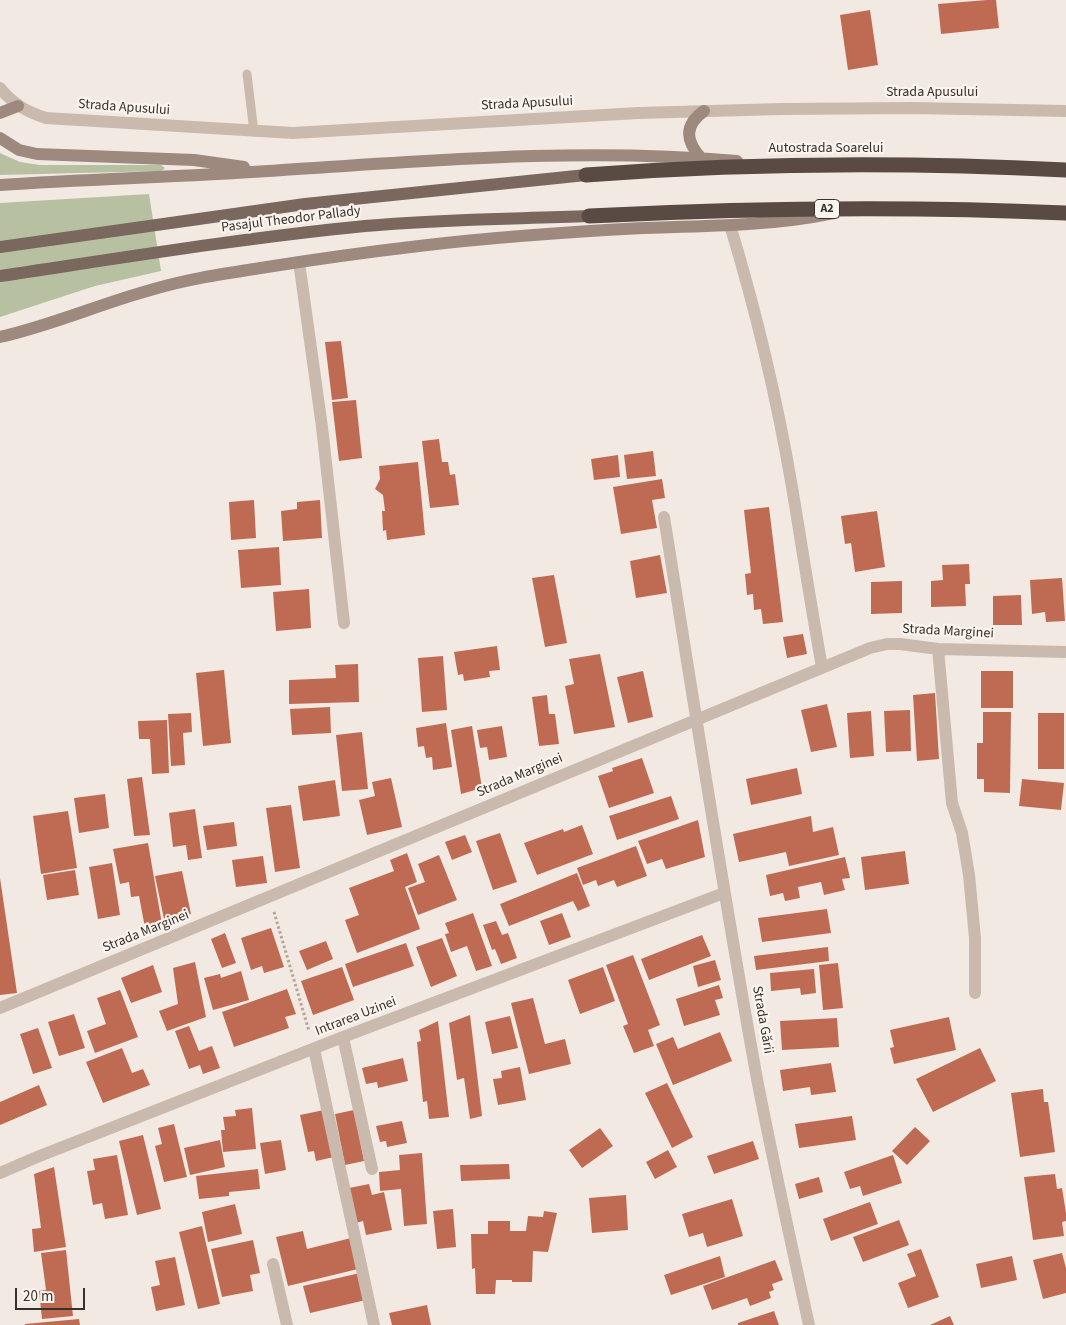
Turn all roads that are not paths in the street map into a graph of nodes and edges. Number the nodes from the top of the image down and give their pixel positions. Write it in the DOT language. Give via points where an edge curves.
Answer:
graph roads {
  1 [pos="247,74"];
  2 [pos="0,88"];
  3 [pos="18,106"];
  4 [pos="1066,111"];
  5 [pos="704,112"];
  6 [pos="0,113"];
  7 [pos="254,132"];
  8 [pos="0,138"];
  9 [pos="702,159"];
  10 [pos="772,165"];
  11 [pos="1066,170"];
  12 [pos="269,171"];
  13 [pos="586,176"];
  14 [pos="0,184"];
  15 [pos="856,209"];
  16 [pos="1066,213"];
  17 [pos="589,216"];
  18 [pos="730,225"];
  19 [pos="0,247"];
  20 [pos="299,262"];
  21 [pos="0,276"];
  22 [pos="0,337"];
  23 [pos="664,517"];
  24 [pos="344,623"];
  25 [pos="938,649"];
  26 [pos="1066,652"];
  27 [pos="822,667"];
  28 [pos="696,719"];
  29 [pos="724,893"];
  30 [pos="975,993"];
  31 [pos="0,1008"];
  32 [pos="343,1037"];
  33 [pos="314,1049"];
  34 [pos="372,1169"];
  35 [pos="0,1173"];
  36 [pos="273,1264"];
  37 [pos="287,1325"];
  38 [pos="374,1325"];
  39 [pos="809,1325"];
  1 -- 7 [label="lane"];
  2 -- 3 [label="street, Strada Apusului"];
  3 -- 6 [label="main road"];
  3 -- 7 [label="street, Strada Apusului" via="46,118"];
  4 -- 5 [label="street, Strada Apusului" via="913,108"];
  5 -- 7 [label="street, Strada Apusului" via="324,132"];
  5 -- 9 [label="main road" via="691,123 689,132 690,142"];
  8 -- 12 [label="main road" via="19,150 37,154 194,160"];
  9 -- 10 [label="main road"];
  9 -- 12 [label="main road" via="582,155 489,157"];
  10 -- 11 [label="highway, Autostrada Soarelui"];
  10 -- 13 [label="highway, Autostrada Soarelui"];
  12 -- 14 [label="main road"];
  13 -- 19 [label="main road, Pasajul Theodor Pallady" via="354,198"];
  15 -- 16 [label="highway, A2"];
  15 -- 17 [label="highway, A2" via="717,210"];
  15 -- 18 [label="main road" via="787,222"];
  17 -- 21 [label="main road, Pasajul Theodor Pallady" via="355,227"];
  18 -- 20 [label="main road" via="502,237"];
  18 -- 27 [label="street" via="781,428"];
  20 -- 22 [label="main road" via="163,286"];
  20 -- 24 [label="street"];
  23 -- 28 [label="street, Strada Gării"];
  25 -- 26 [label="street, Strada Marginei"];
  25 -- 27 [label="street, Strada Marginei" via="887,644"];
  25 -- 30 [label="street" via="952,803 962,833 970,883"];
  27 -- 28 [label="street, Strada Marginei"];
  28 -- 29 [label="street, Strada Gării"];
  28 -- 31 [label="street, Strada Marginei"];
  29 -- 32 [label="street, Intrarea Uzinei"];
  29 -- 39 [label="street, Strada Gării" via="759,1089"];
  32 -- 33 [label="street, Intrarea Uzinei"];
  32 -- 34 [label="street"];
  33 -- 35 [label="street, Intrarea Uzinei"];
  33 -- 38 [label="street"];
  36 -- 37 [label="street"];
}
